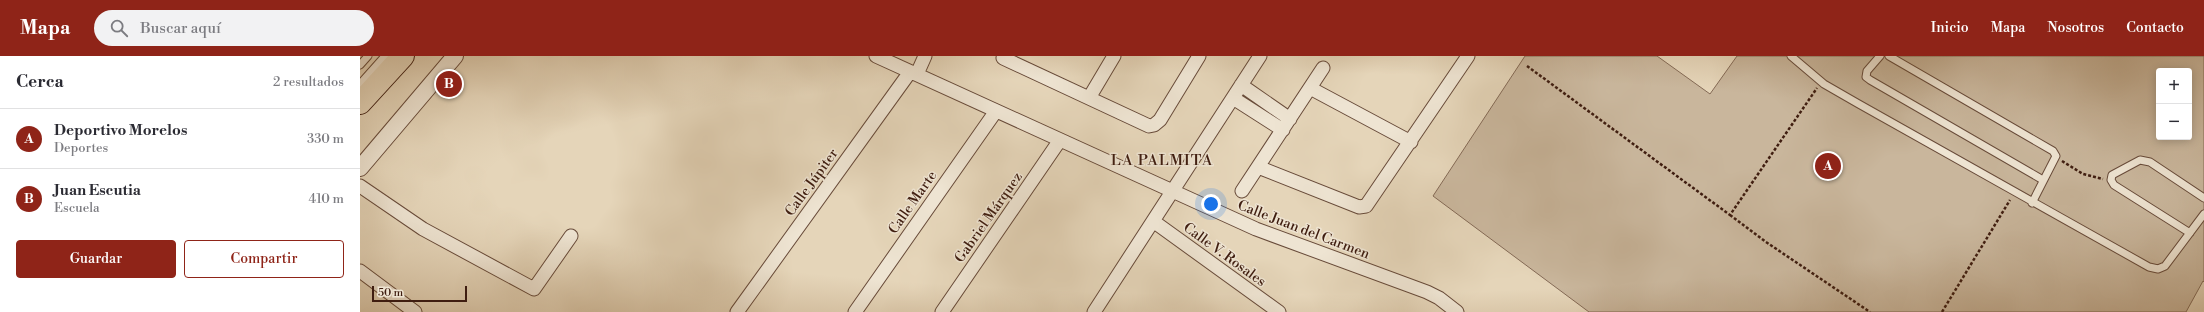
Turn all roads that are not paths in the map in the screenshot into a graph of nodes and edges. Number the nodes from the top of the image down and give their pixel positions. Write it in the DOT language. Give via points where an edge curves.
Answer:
graph roads {
  1 [pos="368,56"];
  2 [pos="386,56"];
  3 [pos="403,56"];
  4 [pos="455,56"];
  5 [pos="876,56"];
  6 [pos="925,56"];
  7 [pos="1114,56"];
  8 [pos="1199,56"];
  9 [pos="1260,56"];
  10 [pos="1468,56"];
  11 [pos="1792,56"];
  12 [pos="1880,56"];
  13 [pos="1889,56"];
  14 [pos="1003,58"];
  15 [pos="1023,61"];
  16 [pos="360,65"];
  17 [pos="1323,68"];
  18 [pos="913,73"];
  19 [pos="360,84"];
  20 [pos="1241,85"];
  21 [pos="1310,88"];
  22 [pos="1089,98"];
  23 [pos="1233,98"];
  24 [pos="360,103"];
  25 [pos="996,111"];
  26 [pos="1290,119"];
  27 [pos="1283,130"];
  28 [pos="1060,140"];
  29 [pos="1411,142"];
  30 [pos="1258,167"];
  31 [pos="360,168"];
  32 [pos="2043,180"];
  33 [pos="360,186"];
  34 [pos="1172,191"];
  35 [pos="1242,191"];
  36 [pos="2204,198"];
  37 [pos="2032,203"];
  38 [pos="2204,214"];
  39 [pos="1153,221"];
  40 [pos="2190,233"];
  41 [pos="571,236"];
  42 [pos="360,271"];
  43 [pos="407,310"];
  44 [pos="1099,310"];
  45 [pos="737,312"];
  46 [pos="855,312"];
  47 [pos="942,312"];
  48 [pos="1279,312"];
  49 [pos="1457,312"];
  1 -- 16 [label="lane"];
  2 -- 19 [label="lane"];
  3 -- 24 [label="highway"];
  4 -- 31 [label="street"];
  5 -- 18 [label="street, Calle Juan del Carmen"];
  6 -- 18 [label="street, Calle Júpiter"];
  7 -- 22 [label="street"];
  8 -- 22 [label="street" via="1160,120 1154,125 1146,124"];
  9 -- 20 [label="street"];
  10 -- 29 [label="street"];
  11 -- 37 [label="lane" via="1821,81"];
  12 -- 32 [label="lane" via="1867,71 1866,77"];
  13 -- 32 [label="lane" via="2053,150 2056,156"];
  14 -- 15 [label="street"];
  15 -- 22 [label="street"];
  17 -- 21 [label="street"];
  18 -- 25 [label="street, Calle Juan del Carmen"];
  18 -- 45 [label="street, Calle Júpiter"];
  20 -- 23 [label="street"];
  20 -- 26 [label="street"];
  21 -- 26 [label="street"];
  21 -- 29 [label="street"];
  23 -- 27 [label="street"];
  23 -- 34 [label="street"];
  25 -- 28 [label="street, Calle Juan del Carmen"];
  25 -- 46 [label="street, Calle Marte"];
  26 -- 27 [label="street"];
  27 -- 30 [label="street"];
  28 -- 34 [label="street, Calle Juan del Carmen"];
  28 -- 47 [label="street, Gabriel Márquez"];
  29 -- 30 [label="street" via="1368,204 1363,207"];
  30 -- 35 [label="street"];
  32 -- 37 [label="lane"];
  33 -- 41 [label="street" via="423,229 534,289"];
  34 -- 39 [label="street"];
  34 -- 49 [label="street, Calle Juan del Carmen" via="1256,229 1427,292"];
  36 -- 40 [label="lane" via="2150,162 2140,160 2112,175 2114,185"];
  37 -- 40 [label="lane" via="2153,269 2167,264"];
  38 -- 40 [label="lane"];
  39 -- 44 [label="street"];
  39 -- 48 [label="street, Calle V. Rosales"];
  42 -- 43 [label="street"];
}
